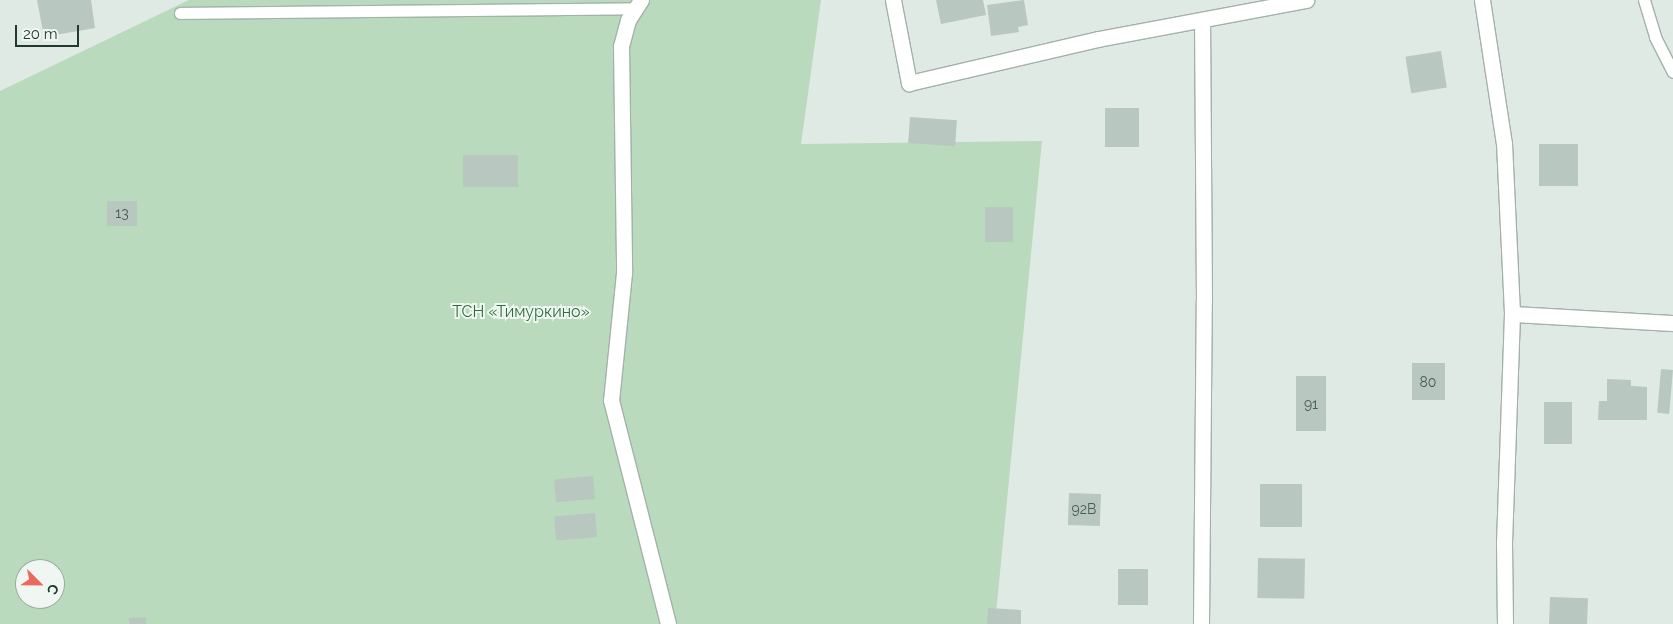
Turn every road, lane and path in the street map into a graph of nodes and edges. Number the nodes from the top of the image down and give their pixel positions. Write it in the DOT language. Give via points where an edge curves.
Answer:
graph roads {
  1 [pos="893,0"];
  2 [pos="1306,0"];
  3 [pos="1482,0"];
  4 [pos="1644,0"];
  5 [pos="639,4"];
  6 [pos="180,14"];
  7 [pos="1202,21"];
  8 [pos="1673,72"];
  9 [pos="1512,314"];
  10 [pos="1673,323"];
  11 [pos="668,624"];
  12 [pos="1201,624"];
  13 [pos="1506,624"];
  1 -- 7 [label="street" via="909,83 1098,39"];
  2 -- 7 [label="street"];
  3 -- 9 [label="street" via="1504,143"];
  4 -- 8 [label="lane" via="1655,37"];
  5 -- 6 [label="lane"];
  5 -- 11 [label="street" via="628,20 621,46 624,273 611,400"];
  7 -- 12 [label="street"];
  9 -- 10 [label="street"];
  9 -- 13 [label="street" via="1504,543"];
}
